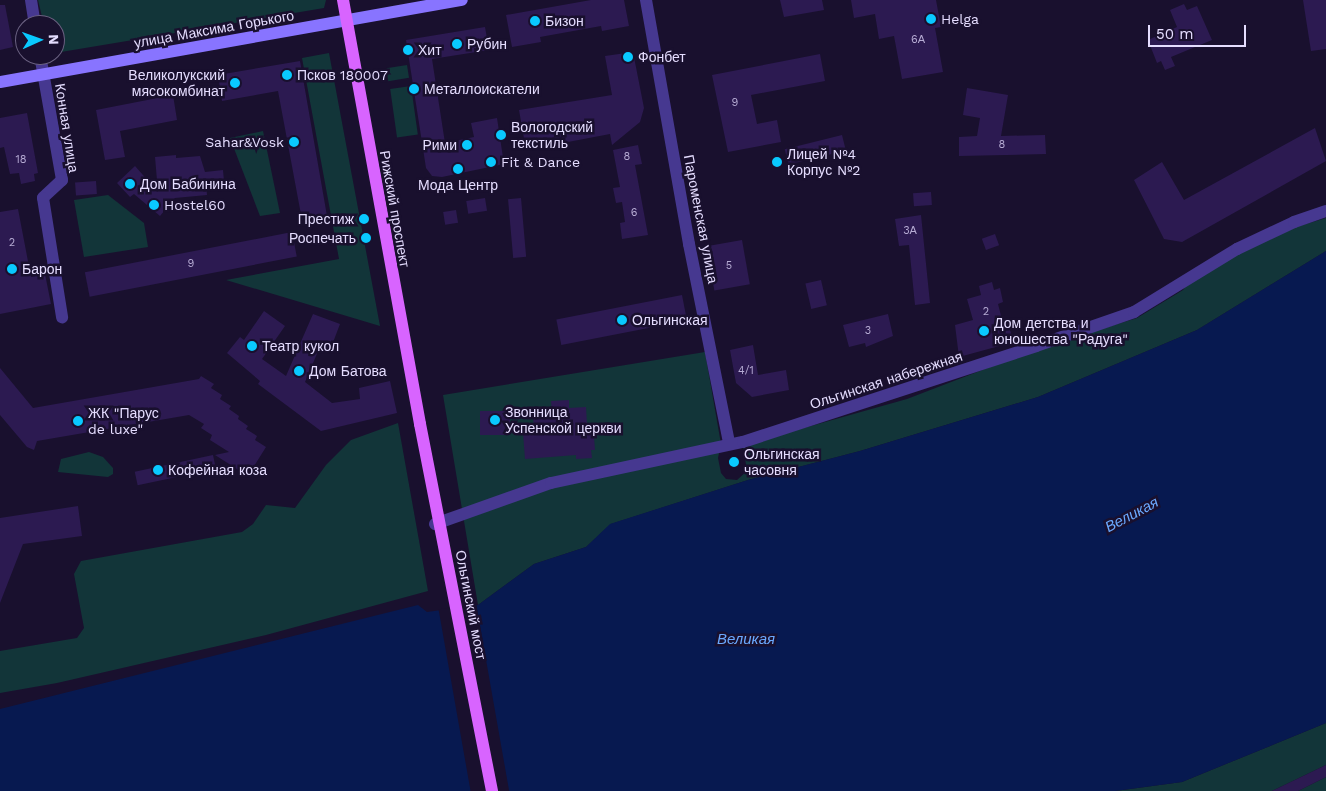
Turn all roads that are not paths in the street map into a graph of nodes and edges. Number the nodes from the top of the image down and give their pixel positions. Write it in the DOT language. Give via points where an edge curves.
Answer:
graph roads {
  1 [pos="31,0"];
  2 [pos="343,0"];
  3 [pos="462,0"];
  4 [pos="646,0"];
  5 [pos="33,15"];
  6 [pos="346,20"];
  7 [pos="42,65"];
  8 [pos="44,74"];
  9 [pos="0,82"];
  10 [pos="1326,212"];
  11 [pos="62,317"];
  12 [pos="420,424"];
  13 [pos="730,443"];
  14 [pos="435,524"];
  15 [pos="492,791"];
  1 -- 5 [label="street"];
  2 -- 6 [label="main road, Рижский проспект"];
  3 -- 6 [label="main road, улица Максима Горького"];
  4 -- 13 [label="street, Пароменская улица" via="689,244"];
  6 -- 8 [label="main road, улица Максима Горького"];
  6 -- 12 [label="main road, Рижский проспект"];
  7 -- 8 [label="street, Конная улица"];
  8 -- 9 [label="main road, улица Максима Горького"];
  8 -- 11 [label="street, Конная улица" via="62,180 43,198"];
  10 -- 13 [label="street, Ольгинская набережная" via="1294,222 1236,249 1134,312 904,390"];
  12 -- 15 [label="main road, Ольгинский мост, bridge"];
  13 -- 14 [label="street, Ольгинская набережная" via="551,483"];
}
